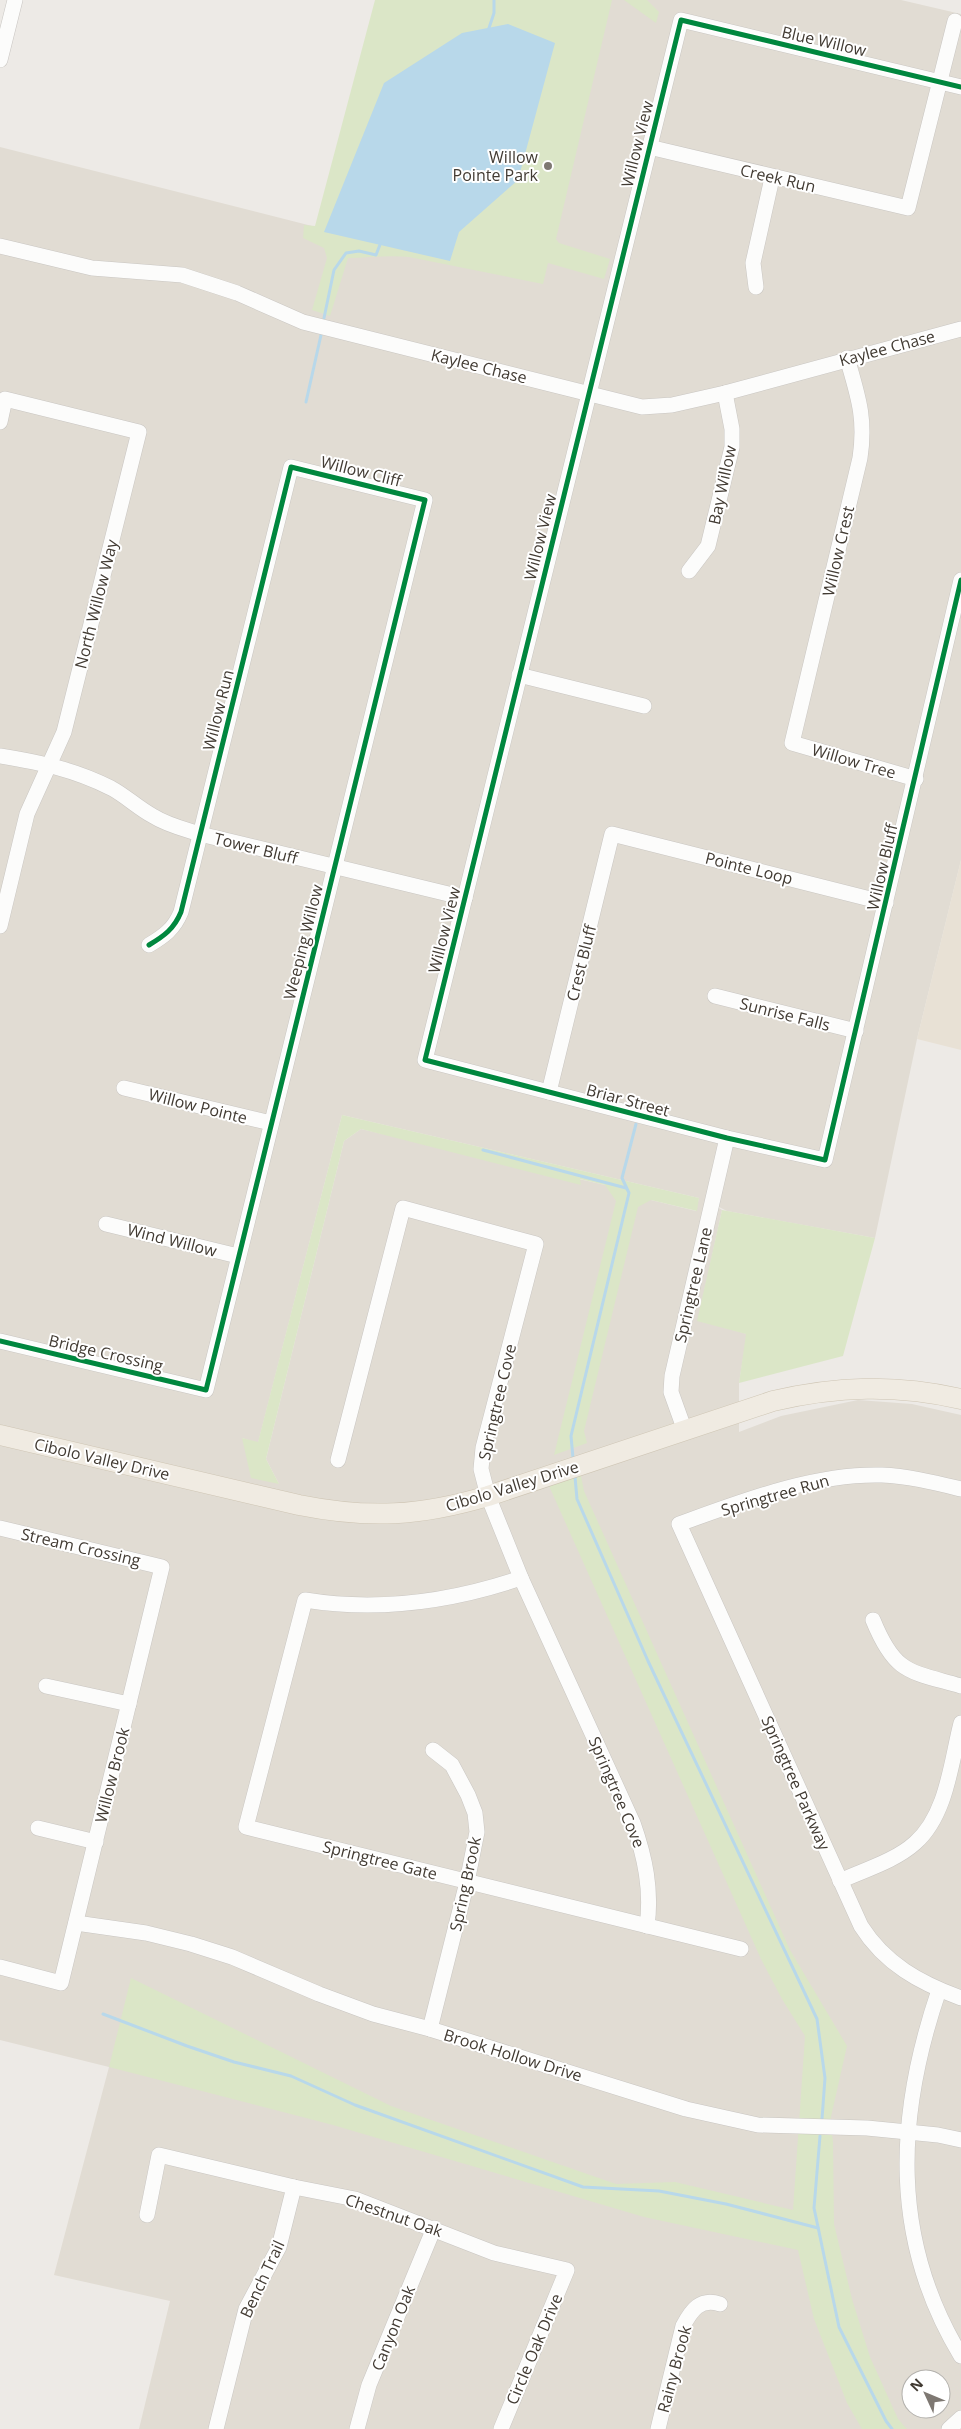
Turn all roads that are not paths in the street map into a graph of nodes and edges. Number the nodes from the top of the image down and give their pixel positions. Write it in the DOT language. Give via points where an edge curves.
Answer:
graph roads {
  1 [pos="15,0"];
  2 [pos="681,20"];
  3 [pos="955,21"];
  4 [pos="0,60"];
  5 [pos="940,82"];
  6 [pos="961,87"];
  7 [pos="648,147"];
  8 [pos="772,178"];
  9 [pos="0,246"];
  10 [pos="756,287"];
  11 [pos="961,329"];
  12 [pos="847,358"];
  13 [pos="725,393"];
  14 [pos="588,394"];
  15 [pos="0,422"];
  16 [pos="291,467"];
  17 [pos="424,500"];
  18 [pos="689,571"];
  19 [pos="961,580"];
  20 [pos="519,674"];
  21 [pos="644,706"];
  22 [pos="792,743"];
  23 [pos="0,756"];
  24 [pos="51,764"];
  25 [pos="916,779"];
  26 [pos="200,834"];
  27 [pos="612,834"];
  28 [pos="334,867"];
  29 [pos="3,897"];
  30 [pos="465,898"];
  31 [pos="886,903"];
  32 [pos="0,926"];
  33 [pos="149,945"];
  34 [pos="714,996"];
  35 [pos="856,1032"];
  36 [pos="425,1060"];
  37 [pos="124,1088"];
  38 [pos="549,1092"];
  39 [pos="271,1123"];
  40 [pos="727,1138"];
  41 [pos="825,1160"];
  42 [pos="106,1224"];
  43 [pos="238,1256"];
  44 [pos="0,1341"];
  45 [pos="206,1390"];
  46 [pos="961,1400"];
  47 [pos="685,1430"];
  48 [pos="0,1435"];
  49 [pos="338,1460"];
  50 [pos="961,1490"];
  51 [pos="488,1496"];
  52 [pos="679,1524"];
  53 [pos="0,1528"];
  54 [pos="162,1567"];
  55 [pos="521,1578"];
  56 [pos="873,1620"];
  57 [pos="46,1686"];
  58 [pos="961,1686"];
  59 [pos="129,1704"];
  60 [pos="961,1723"];
  61 [pos="434,1750"];
  62 [pos="38,1828"];
  63 [pos="96,1842"];
  64 [pos="467,1882"];
  65 [pos="840,1882"];
  66 [pos="76,1923"];
  67 [pos="647,1926"];
  68 [pos="741,1949"];
  69 [pos="0,1967"];
  70 [pos="939,1990"];
  71 [pos="961,1998"];
  72 [pos="430,2029"];
  73 [pos="908,2132"];
  74 [pos="961,2140"];
  75 [pos="294,2187"];
  76 [pos="147,2214"];
  77 [pos="434,2228"];
  78 [pos="567,2270"];
  79 [pos="720,2304"];
  80 [pos="961,2356"];
  81 [pos="961,2418"];
  82 [pos="216,2429"];
  83 [pos="357,2429"];
  84 [pos="501,2429"];
  85 [pos="658,2429"];
  86 [pos="949,2429"];
  1 -- 4 [label="street"];
  2 -- 5 [label="street, Blue Willow"];
  2 -- 7 [label="street, Willow View"];
  3 -- 5 [label="street"];
  5 -- 6 [label="street, Blue Willow"];
  5 -- 8 [label="street, Creek Run" via="908,208"];
  7 -- 8 [label="street, Creek Run"];
  7 -- 14 [label="street, Willow View"];
  8 -- 10 [label="street" via="753,263"];
  9 -- 14 [label="street, Kaylee Chase" via="92,268 182,275 238,293 303,322"];
  11 -- 12 [label="street, Kaylee Chase"];
  12 -- 13 [label="street, Kaylee Chase"];
  12 -- 22 [label="street, Willow Crest" via="862,410 864,433"];
  13 -- 14 [label="street, Kaylee Chase" via="658,408"];
  13 -- 18 [label="street, Bay Willow" via="732,446 708,546"];
  14 -- 20 [label="street, Willow View"];
  15 -- 24 [label="street, North Willow Way" via="5,399 139,432 64,732"];
  16 -- 17 [label="street, Willow Cliff"];
  16 -- 26 [label="street, Willow Run"];
  17 -- 28 [label="street, Weeping Willow"];
  19 -- 25 [label="street, Willow Bluff"];
  20 -- 21 [label="street"];
  20 -- 30 [label="street, Willow View"];
  22 -- 25 [label="street, Willow Tree"];
  23 -- 24 [label="street, Tower Bluff"];
  24 -- 26 [label="street, Tower Bluff" via="112,789 168,824"];
  24 -- 29 [label="street, North Willow Way" via="27,814"];
  25 -- 31 [label="street, Willow Bluff"];
  26 -- 28 [label="street, Tower Bluff"];
  26 -- 33 [label="street, Willow Run" via="177,923 168,934"];
  27 -- 31 [label="street, Pointe Loop"];
  27 -- 38 [label="street, Crest Bluff"];
  28 -- 30 [label="street, Tower Bluff"];
  28 -- 39 [label="street, Weeping Willow"];
  29 -- 32 [label="street, North Willow Way"];
  30 -- 36 [label="street, Willow View"];
  31 -- 35 [label="street, Willow Bluff"];
  34 -- 35 [label="street, Sunrise Falls"];
  35 -- 41 [label="street, Willow Bluff"];
  36 -- 38 [label="street, Briar Street"];
  37 -- 39 [label="street, Willow Pointe"];
  38 -- 40 [label="street, Briar Street"];
  39 -- 43 [label="street, Weeping Willow"];
  40 -- 41 [label="street, Briar Street"];
  40 -- 47 [label="street, Springtree Lane" via="672,1376 671,1392"];
  42 -- 43 [label="street, Wind Willow"];
  43 -- 45 [label="street, Weeping Willow"];
  44 -- 45 [label="street, Bridge Crossing"];
  46 -- 47 [label="main road, Cibolo Valley Drive" via="894,1388 833,1390 773,1401"];
  47 -- 51 [label="main road, Cibolo Valley Drive"];
  48 -- 51 [label="main road, Cibolo Valley Drive" via="335,1512 383,1515 415,1512 448,1508"];
  49 -- 51 [label="street, Springtree Cove" via="403,1208 536,1244 483,1448 481,1469"];
  50 -- 52 [label="street, Springtree Run" via="898,1476 834,1477"];
  51 -- 55 [label="street, Springtree Cove"];
  52 -- 65 [label="street, Springtree Parkway"];
  53 -- 54 [label="street, Stream Crossing"];
  54 -- 59 [label="street, Willow Brook"];
  55 -- 64 [label="street, Springtree Gate" via="442,1600 402,1604 330,1604 304,1600 246,1827"];
  55 -- 67 [label="street, Springtree Cove" via="633,1823 642,1848 649,1886"];
  56 -- 58 [label="street" via="887,1650 899,1664 917,1674"];
  57 -- 59 [label="street"];
  59 -- 63 [label="street, Willow Brook"];
  60 -- 65 [label="street" via="945,1787 928,1830 903,1852"];
  61 -- 64 [label="street, Spring Brook" via="452,1765 475,1813 477,1832"];
  62 -- 63 [label="street"];
  63 -- 66 [label="street, Willow Brook"];
  64 -- 67 [label="street, Springtree Gate"];
  64 -- 72 [label="street, Spring Brook"];
  65 -- 70 [label="street, Springtree Parkway" via="870,1940 892,1962 923,1984"];
  66 -- 69 [label="street, Willow Brook" via="61,1983"];
  66 -- 72 [label="street, Brook Hollow Drive" via="146,1933 191,1944 232,1957 373,2014"];
  67 -- 68 [label="street, Springtree Gate"];
  70 -- 71 [label="street, Springtree Parkway"];
  70 -- 73 [label="street" via="924,2037"];
  72 -- 73 [label="street, Brook Hollow Drive" via="731,2120 781,2127"];
  73 -- 74 [label="street, Brook Hollow Drive"];
  73 -- 80 [label="street" via="907,2199 917,2251 933,2302"];
  75 -- 76 [label="street, Chestnut Oak" via="159,2154"];
  75 -- 77 [label="street, Chestnut Oak" via="355,2198"];
  75 -- 82 [label="street, Bench Trail" via="279,2247 246,2309"];
  77 -- 78 [label="street, Chestnut Oak" via="494,2252"];
  77 -- 83 [label="street, Canyon Oak" via="370,2385"];
  78 -- 84 [label="street, Circle Oak Drive"];
  79 -- 85 [label="street, Rainy Brook" via="706,2302 690,2311 683,2326"];
  81 -- 86 [label="street"];
}
